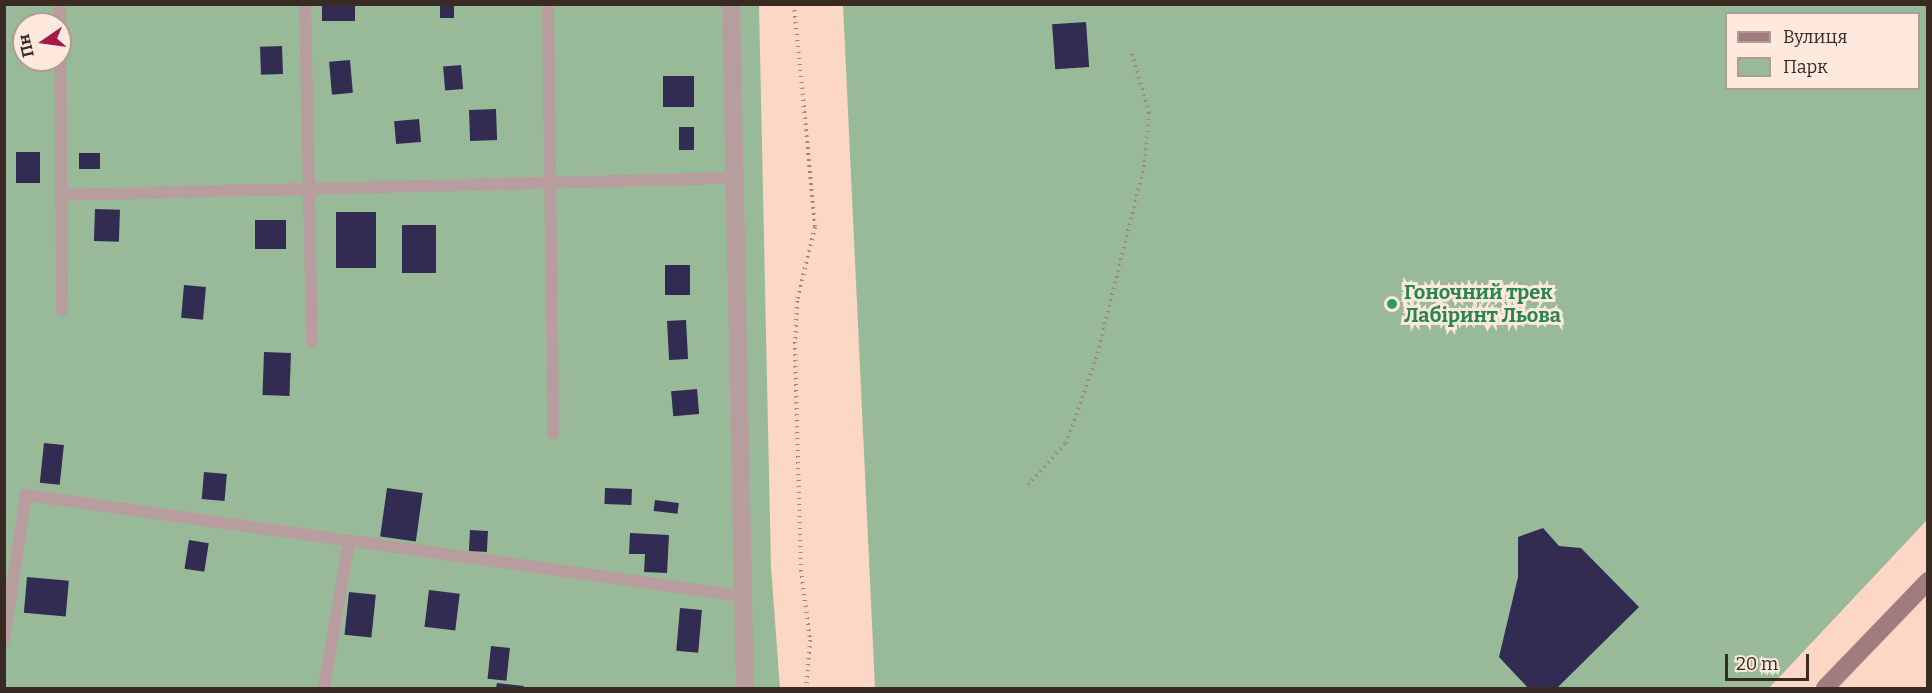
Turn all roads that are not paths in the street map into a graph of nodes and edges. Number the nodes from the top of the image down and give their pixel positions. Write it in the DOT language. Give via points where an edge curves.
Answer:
graph roads {
  1 [pos="60,4"];
  2 [pos="305,4"];
  3 [pos="548,4"];
  4 [pos="731,4"];
  5 [pos="734,178"];
  6 [pos="550,183"];
  7 [pos="309,189"];
  8 [pos="63,195"];
  9 [pos="62,310"];
  10 [pos="312,343"];
  11 [pos="553,434"];
  12 [pos="349,541"];
  13 [pos="1928,581"];
  14 [pos="741,596"];
  15 [pos="4,640"];
  16 [pos="324,688"];
  17 [pos="745,688"];
  18 [pos="1825,688"];
  1 -- 8 [label="lane"];
  2 -- 7 [label="lane"];
  3 -- 6 [label="lane"];
  4 -- 5 [label="street"];
  5 -- 6 [label="lane"];
  5 -- 14 [label="street"];
  6 -- 7 [label="lane"];
  6 -- 11 [label="lane"];
  7 -- 8 [label="lane"];
  7 -- 10 [label="lane"];
  8 -- 9 [label="lane"];
  12 -- 14 [label="lane"];
  12 -- 15 [label="lane" via="26,495"];
  12 -- 16 [label="lane"];
  13 -- 18 [label="street"];
  14 -- 17 [label="street"];
}
